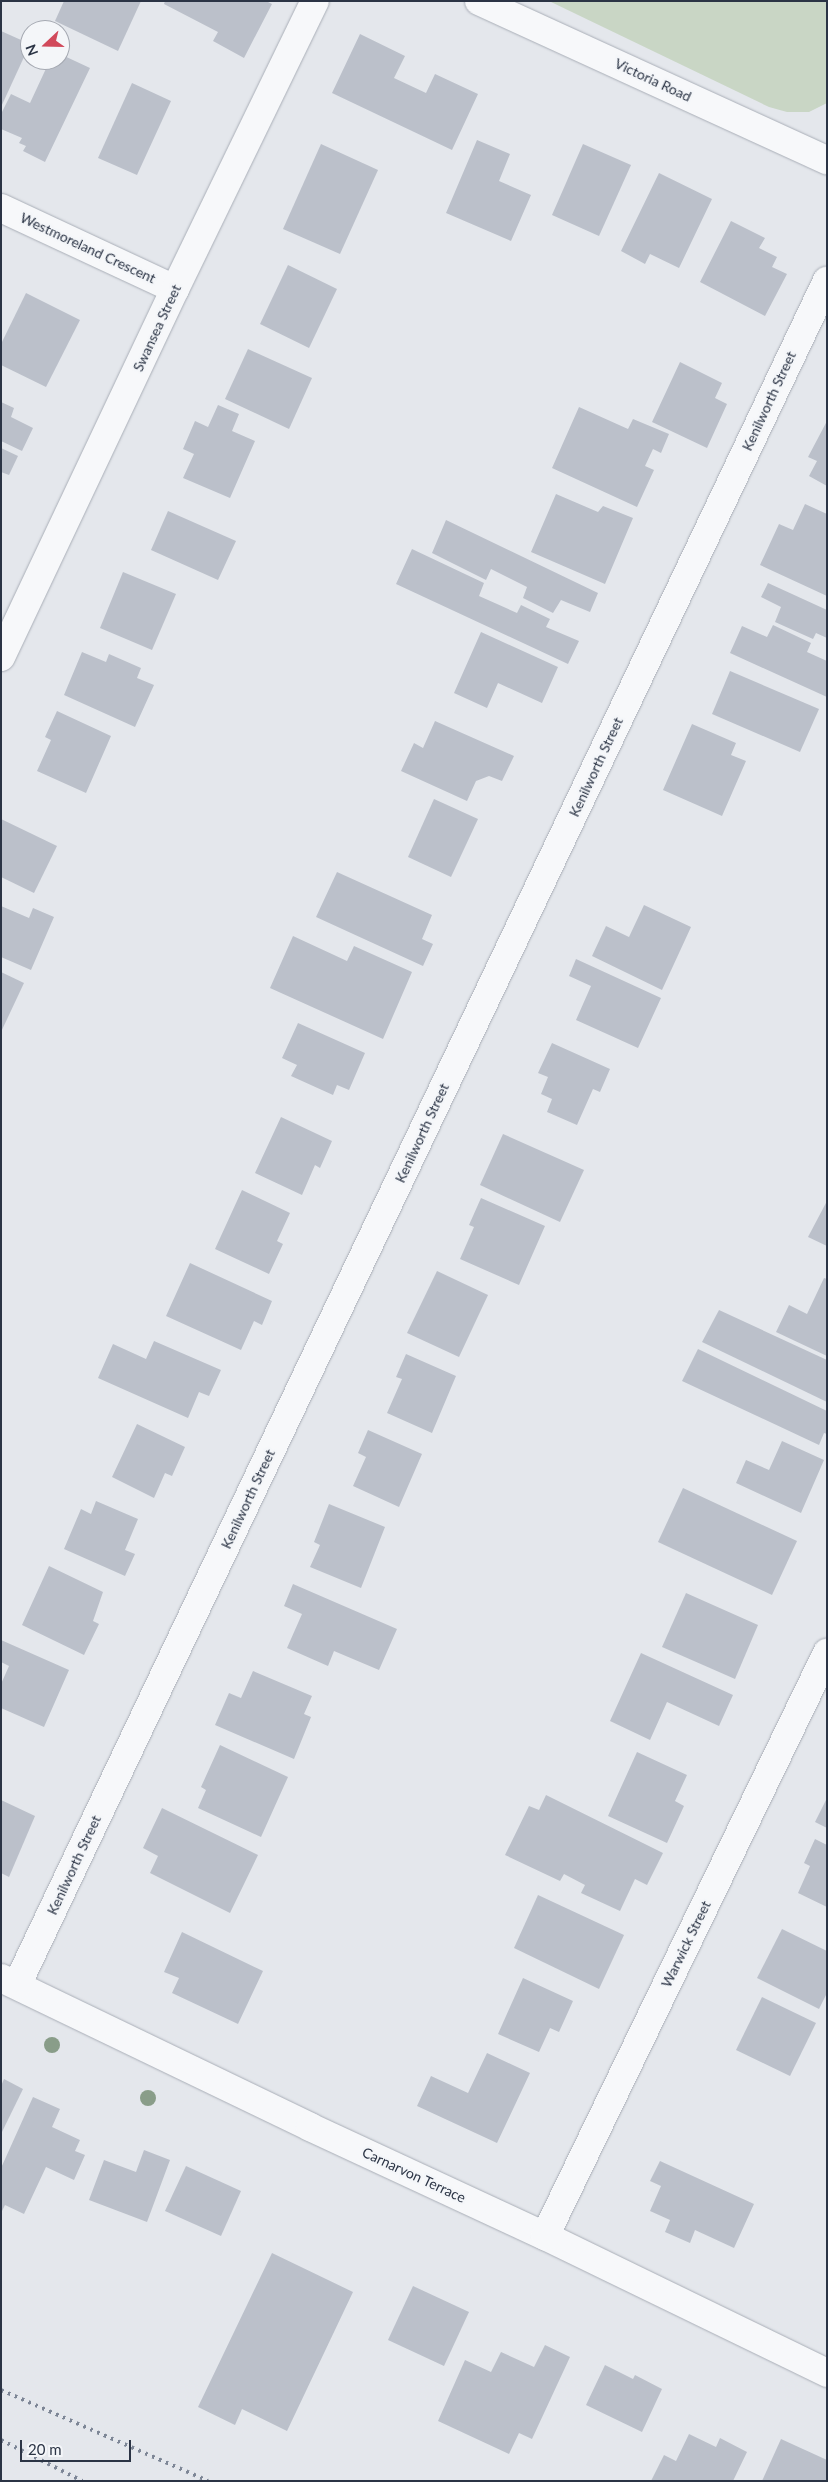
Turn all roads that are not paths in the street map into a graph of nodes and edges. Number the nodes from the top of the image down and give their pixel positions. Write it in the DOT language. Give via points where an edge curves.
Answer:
graph roads {
  1 [pos="315,1"];
  2 [pos="479,1"];
  3 [pos="827,160"];
  4 [pos="1,208"];
  5 [pos="827,281"];
  6 [pos="175,289"];
  7 [pos="1,656"];
  8 [pos="827,1653"];
  9 [pos="9,1982"];
  10 [pos="545,2236"];
  11 [pos="827,2373"];
  1 -- 6 [label="street, Swansea Street"];
  2 -- 3 [label="street, Victoria Road"];
  4 -- 6 [label="street, Westmoreland Crescent"];
  5 -- 9 [label="street, Kenilworth Street"];
  6 -- 7 [label="street, Swansea Street"];
  8 -- 10 [label="street, Warwick Street"];
  9 -- 10 [label="street, Carnarvon Terrace"];
  10 -- 11 [label="street, Carnarvon Terrace"];
}
